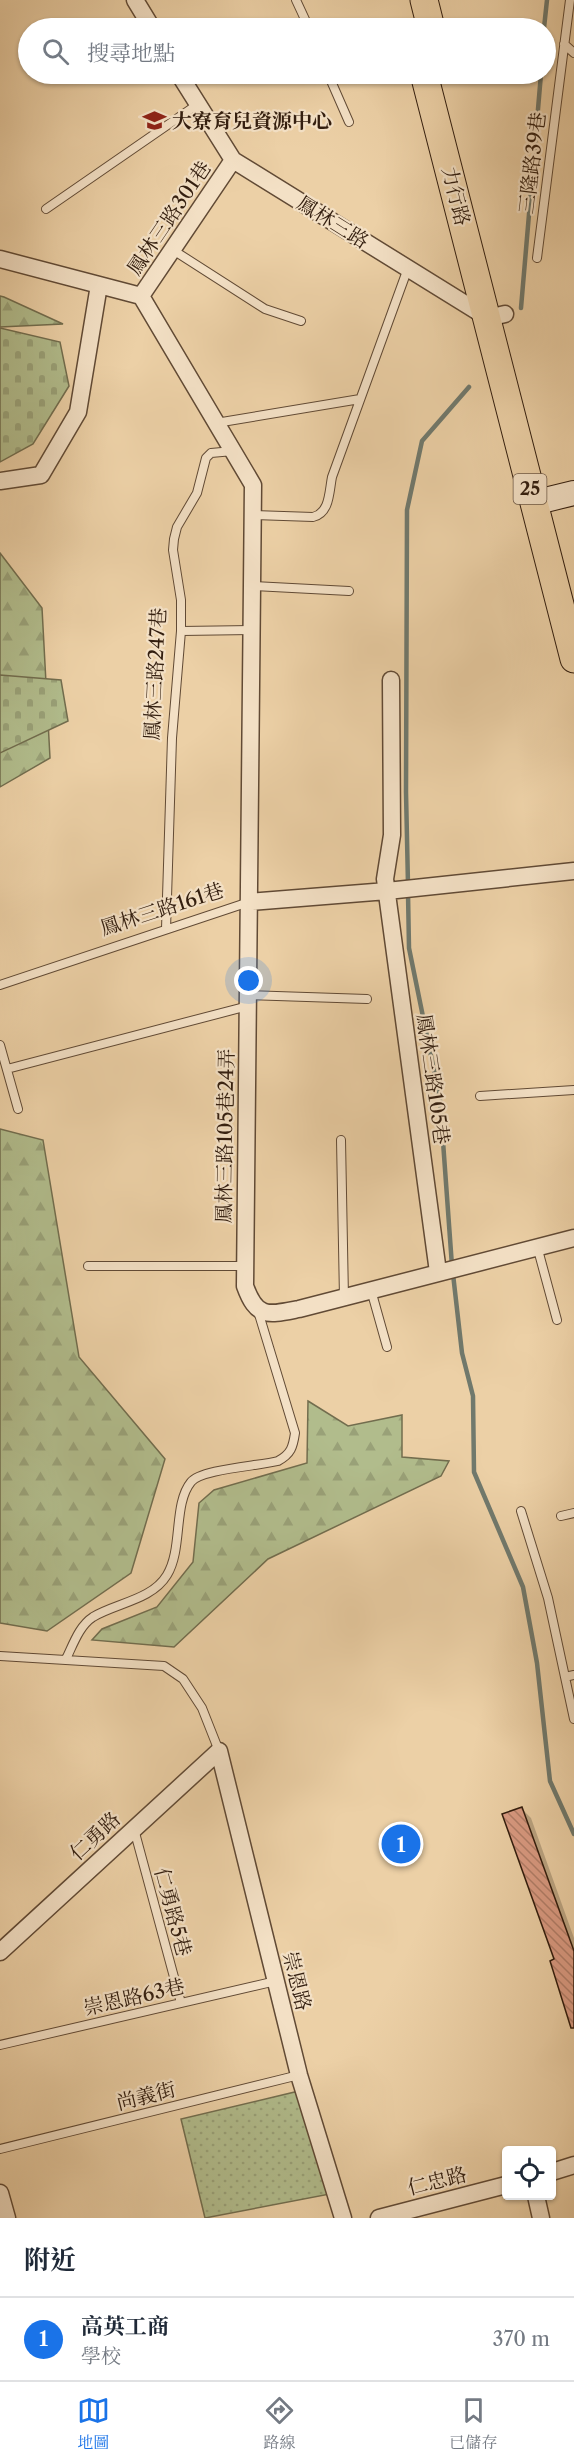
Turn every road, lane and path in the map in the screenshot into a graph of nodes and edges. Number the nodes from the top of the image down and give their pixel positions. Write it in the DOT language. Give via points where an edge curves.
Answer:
graph roads {
  1 [pos="135,0"];
  2 [pos="296,0"];
  3 [pos="405,0"];
  4 [pos="424,0"];
  5 [pos="570,0"];
  6 [pos="146,18"];
  7 [pos="304,18"];
  8 [pos="410,18"];
  9 [pos="428,18"];
  10 [pos="564,44"];
  11 [pos="574,53"];
  12 [pos="185,84"];
  13 [pos="332,84"];
  14 [pos="427,84"];
  15 [pos="445,84"];
  16 [pos="198,104"];
  17 [pos="349,122"];
  18 [pos="233,160"];
  19 [pos="46,209"];
  20 [pos="172,250"];
  21 [pos="537,258"];
  22 [pos="0,259"];
  23 [pos="408,268"];
  24 [pos="99,285"];
  25 [pos="141,296"];
  26 [pos="497,316"];
  27 [pos="301,321"];
  28 [pos="360,399"];
  29 [pos="216,423"];
  30 [pos="233,451"];
  31 [pos="0,481"];
  32 [pos="553,498"];
  33 [pos="253,515"];
  34 [pos="252,586"];
  35 [pos="574,588"];
  36 [pos="350,591"];
  37 [pos="252,630"];
  38 [pos="182,631"];
  39 [pos="574,659"];
  40 [pos="391,680"];
  41 [pos="574,872"];
  42 [pos="390,890"];
  43 [pos="249,902"];
  44 [pos="166,929"];
  45 [pos="0,985"];
  46 [pos="367,999"];
  47 [pos="248,1000"];
  48 [pos="0,1045"];
  49 [pos="7,1069"];
  50 [pos="574,1089"];
  51 [pos="480,1096"];
  52 [pos="18,1109"];
  53 [pos="341,1140"];
  54 [pos="574,1238"];
  55 [pos="537,1246"];
  56 [pos="88,1266"];
  57 [pos="245,1266"];
  58 [pos="447,1270"];
  59 [pos="371,1290"];
  60 [pos="344,1298"];
  61 [pos="258,1311"];
  62 [pos="557,1320"];
  63 [pos="387,1347"];
  64 [pos="521,1511"];
  65 [pos="574,1513"];
  66 [pos="561,1516"];
  67 [pos="0,1656"];
  68 [pos="66,1659"];
  69 [pos="569,1676"];
  70 [pos="574,1719"];
  71 [pos="219,1751"];
  72 [pos="134,1828"];
  73 [pos="0,1952"];
  74 [pos="276,1981"];
  75 [pos="181,2003"];
  76 [pos="0,2045"];
  77 [pos="299,2075"];
  78 [pos="0,2149"];
  79 [pos="574,2165"];
  80 [pos="556,2171"];
  81 [pos="502,2186"];
  82 [pos="0,2193"];
  83 [pos="537,2200"];
  84 [pos="7,2218"];
  85 [pos="343,2218"];
  86 [pos="379,2218"];
  87 [pos="541,2218"];
  1 -- 6 [label="street"];
  2 -- 7 [label="lane"];
  3 -- 8 [label="main road"];
  4 -- 9 [label="main road"];
  5 -- 10 [label="lane, 三隆路39巷"];
  10 -- 11 [label="lane"];
  10 -- 21 [label="lane, 三隆路39巷"];
  12 -- 16 [label="street, 鳳林三路"];
  13 -- 17 [label="lane"];
  14 -- 26 [label="main road, 力行路 / 25"];
  15 -- 26 [label="main road, 力行路 / 25"];
  16 -- 18 [label="street, 鳳林三路"];
  16 -- 19 [label="lane"];
  18 -- 20 [label="street, 鳳林三路301巷"];
  18 -- 23 [label="street, 鳳林三路"];
  20 -- 25 [label="street, 鳳林三路301巷"];
  20 -- 27 [label="lane" via="265,309"];
  22 -- 24 [label="street, 鳳林三路301巷"];
  23 -- 26 [label="street, 鳳林三路"];
  23 -- 28 [label="lane"];
  24 -- 25 [label="street, 鳳林三路301巷"];
  24 -- 31 [label="street" via="78,412 41,475"];
  25 -- 29 [label="street"];
  26 -- 32 [label="main road, 25"];
  28 -- 29 [label="lane"];
  28 -- 33 [label="lane" via="332,477 326,509 312,517"];
  29 -- 30 [label="street"];
  30 -- 33 [label="street" via="253,485"];
  30 -- 38 [label="lane, 鳳林三路247巷" via="212,453 206,458 197,493 177,527 173,549"];
  32 -- 35 [label="main road, 25"];
  32 -- 39 [label="main road, 25"];
  33 -- 34 [label="street"];
  34 -- 36 [label="lane"];
  34 -- 37 [label="street"];
  37 -- 38 [label="lane"];
  37 -- 43 [label="street"];
  38 -- 44 [label="lane, 鳳林三路247巷" via="172,738"];
  40 -- 42 [label="street, 鳳林三路105巷" via="392,835 385,879"];
  41 -- 42 [label="street"];
  42 -- 43 [label="street"];
  42 -- 58 [label="street, 鳳林三路105巷"];
  43 -- 44 [label="lane, 鳳林三路161巷"];
  43 -- 47 [label="street, 鳳林三路161巷"];
  44 -- 45 [label="lane, 鳳林三路161巷"];
  46 -- 47 [label="lane"];
  47 -- 49 [label="lane"];
  47 -- 57 [label="street, 鳳林三路105巷24弄"];
  48 -- 49 [label="lane"];
  49 -- 52 [label="lane"];
  50 -- 51 [label="lane"];
  53 -- 60 [label="lane"];
  54 -- 55 [label="street"];
  55 -- 58 [label="street"];
  55 -- 62 [label="lane"];
  56 -- 57 [label="lane"];
  57 -- 61 [label="street, 鳳林三路105巷24弄" via="245,1286"];
  58 -- 59 [label="street"];
  59 -- 60 [label="street"];
  59 -- 63 [label="lane"];
  60 -- 61 [label="street" via="273,1314"];
  61 -- 68 [label="lane" via="295,1433 293,1447 278,1461 201,1474 190,1483 183,1498 175,1560 166,1577 152,1590 92,1618 78,1634"];
  64 -- 69 [label="lane"];
  65 -- 66 [label="lane"];
  67 -- 68 [label="lane"];
  68 -- 71 [label="lane" via="164,1666 183,1679 202,1708"];
  69 -- 70 [label="lane"];
  71 -- 72 [label="street, 仁勇路"];
  71 -- 74 [label="street, 崇恩路"];
  72 -- 73 [label="street, 仁勇路"];
  72 -- 75 [label="lane, 仁勇路5巷"];
  74 -- 75 [label="lane, 崇恩路63巷"];
  74 -- 77 [label="street, 崇恩路"];
  75 -- 76 [label="lane, 崇恩路63巷"];
  77 -- 78 [label="lane, 尚義街"];
  77 -- 85 [label="street, 崇恩路"];
  79 -- 80 [label="street"];
  81 -- 86 [label="street, 仁忠路"];
  82 -- 84 [label="street"];
  83 -- 87 [label="street"];
}
